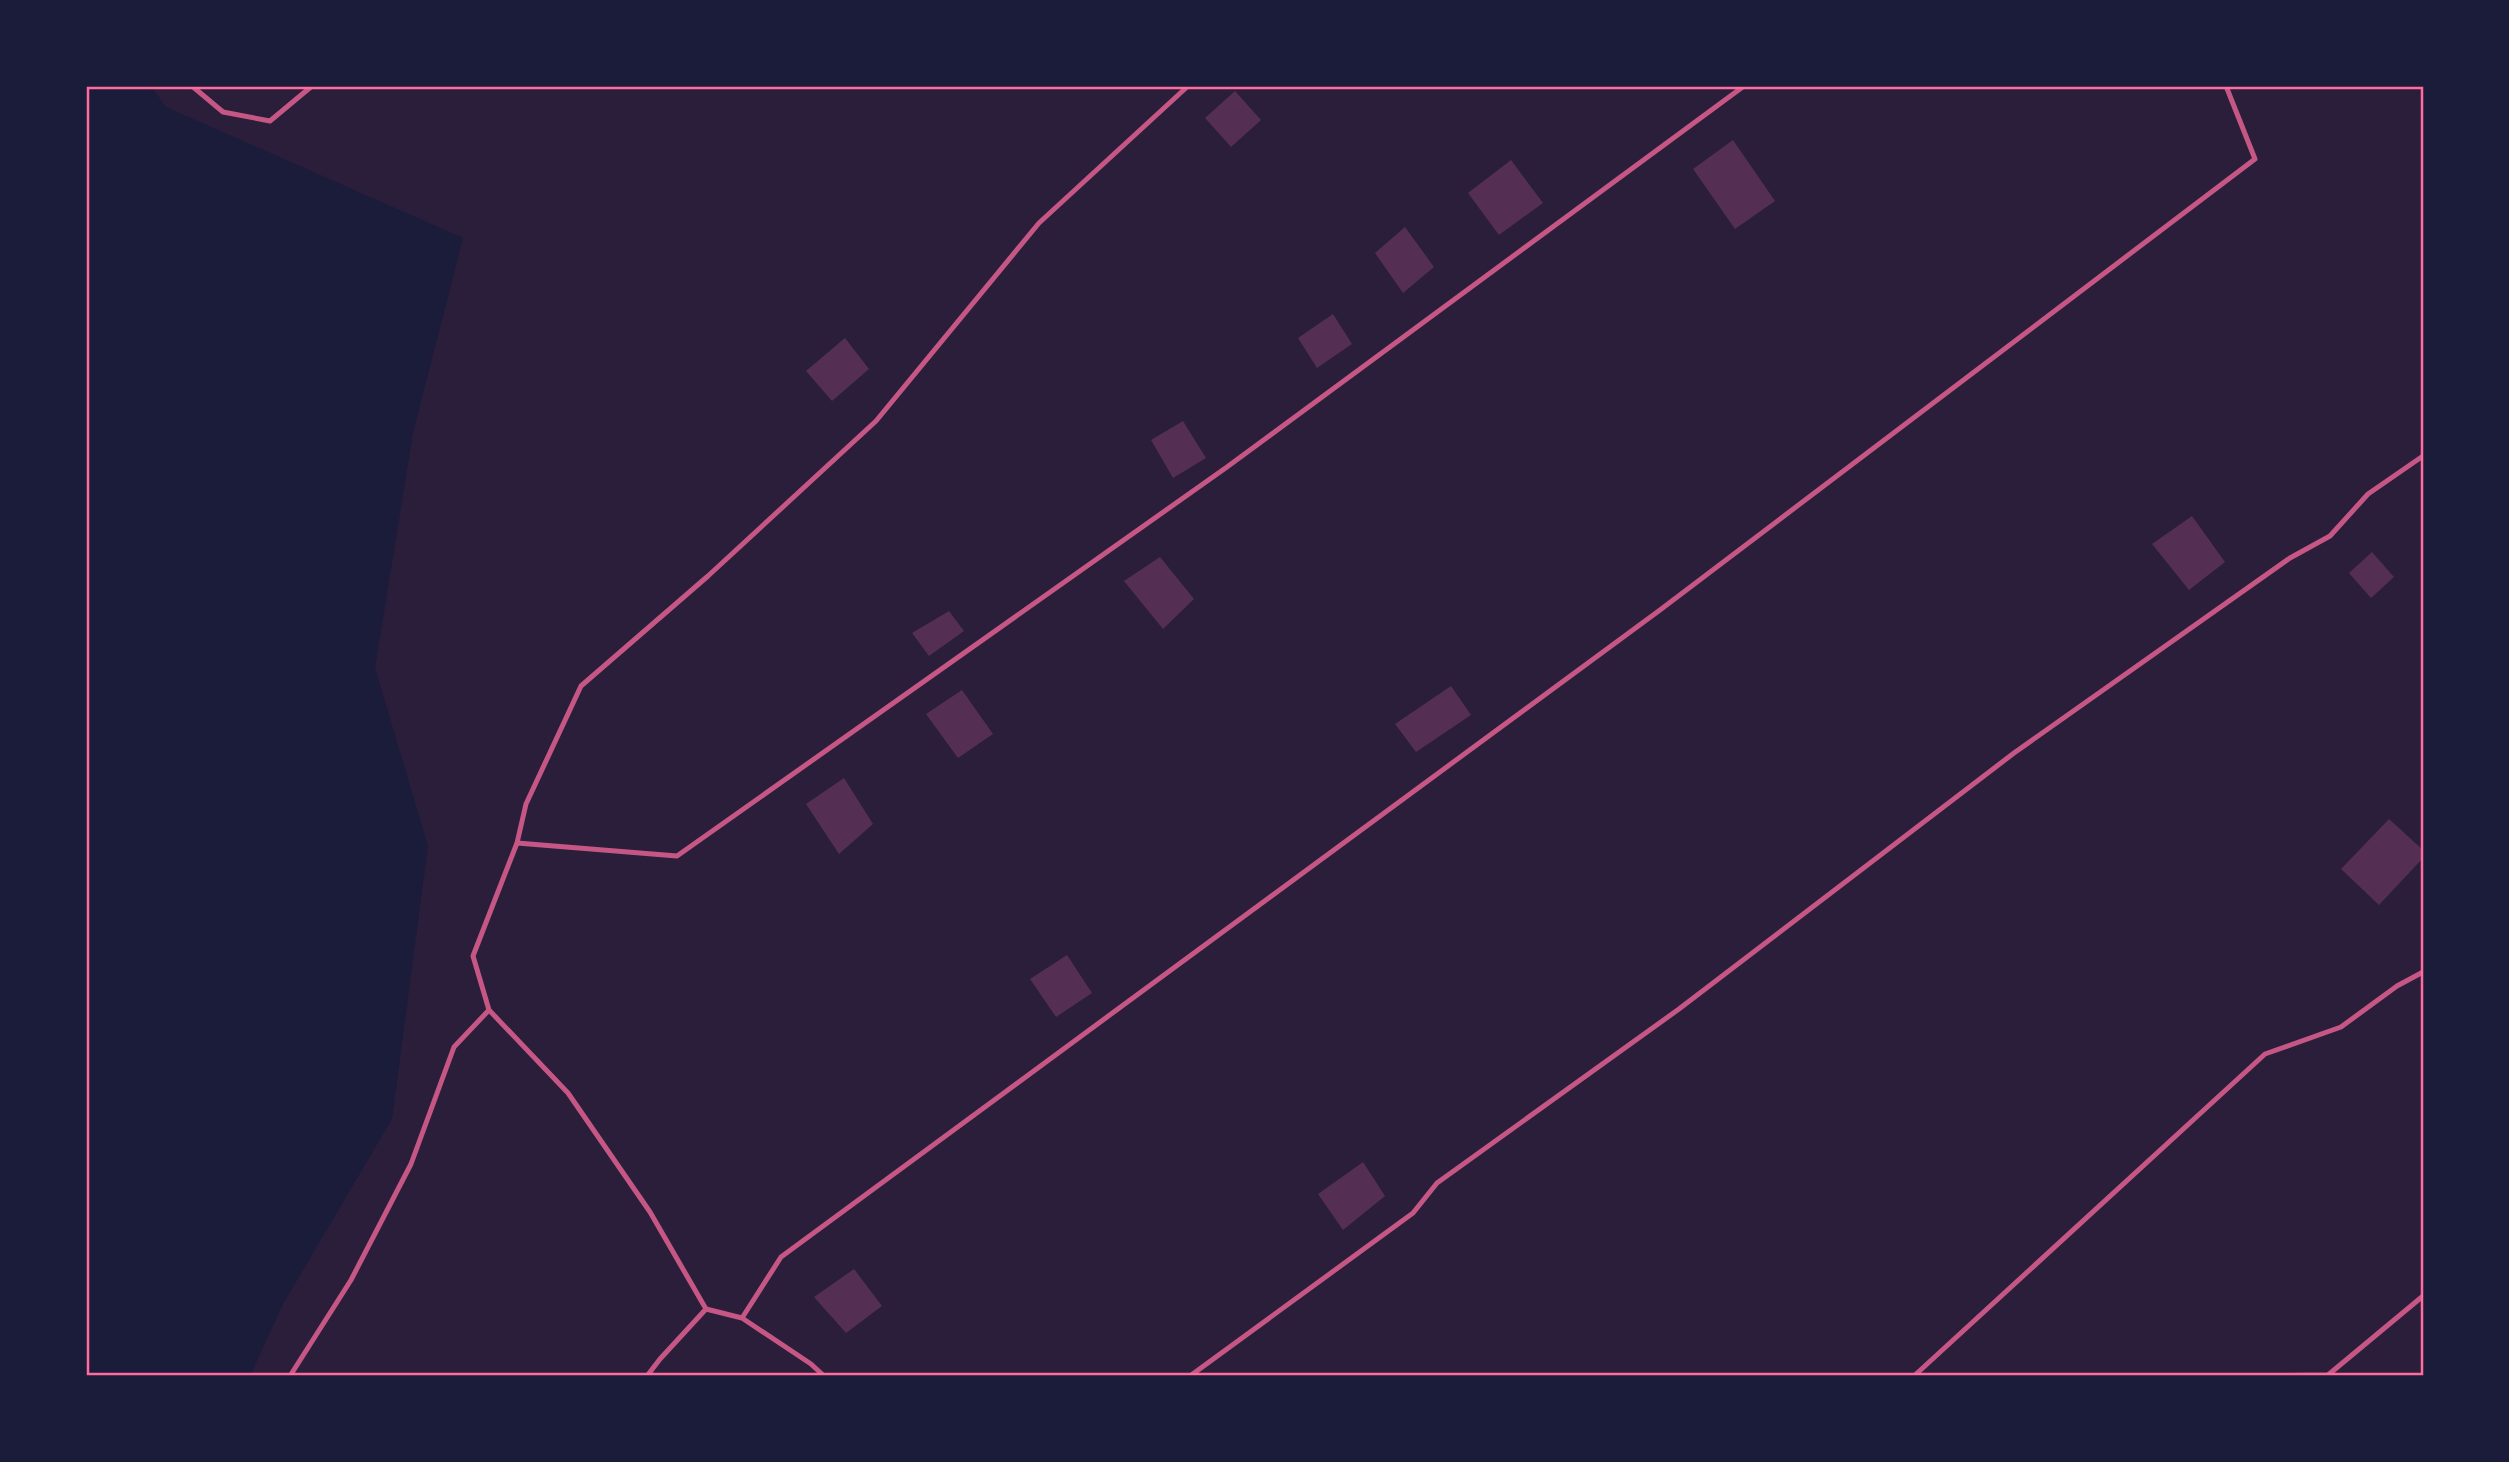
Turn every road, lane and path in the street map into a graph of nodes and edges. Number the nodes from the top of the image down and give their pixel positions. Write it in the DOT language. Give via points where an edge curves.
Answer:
graph roads {
  1 [pos="191,86"];
  2 [pos="312,86"];
  3 [pos="1188,86"];
  4 [pos="1744,86"];
  5 [pos="2225,86"];
  6 [pos="2423,456"];
  7 [pos="517,843"];
  8 [pos="2423,972"];
  9 [pos="489,1010"];
  10 [pos="2423,1296"];
  11 [pos="706,1310"];
  12 [pos="742,1318"];
  13 [pos="289,1376"];
  14 [pos="647,1376"];
  15 [pos="824,1376"];
  16 [pos="1190,1376"];
  17 [pos="1914,1376"];
  18 [pos="2254,1376"];
  1 -- 2 [label="lane" via="223,112 270,121"];
  3 -- 7 [label="lane" via="1039,223 876,421 581,686 526,804"];
  4 -- 7 [label="lane" via="1227,467 677,856"];
  5 -- 12 [label="lane" via="2255,159 1660,610 781,1257"];
  6 -- 16 [label="lane" via="2368,494 2330,536 2290,558 2014,753 1679,1009 1437,1183 1413,1213"];
  7 -- 9 [label="lane" via="473,956"];
  8 -- 17 [label="lane" via="2341,1027 2265,1054"];
  9 -- 11 [label="lane" via="568,1093 650,1212"];
  9 -- 13 [label="lane" via="454,1047 411,1164 351,1280"];
  10 -- 18 [label="lane" via="2328,1375"];
  11 -- 12 [label="lane"];
  11 -- 14 [label="lane"];
  12 -- 15 [label="lane"];
}
